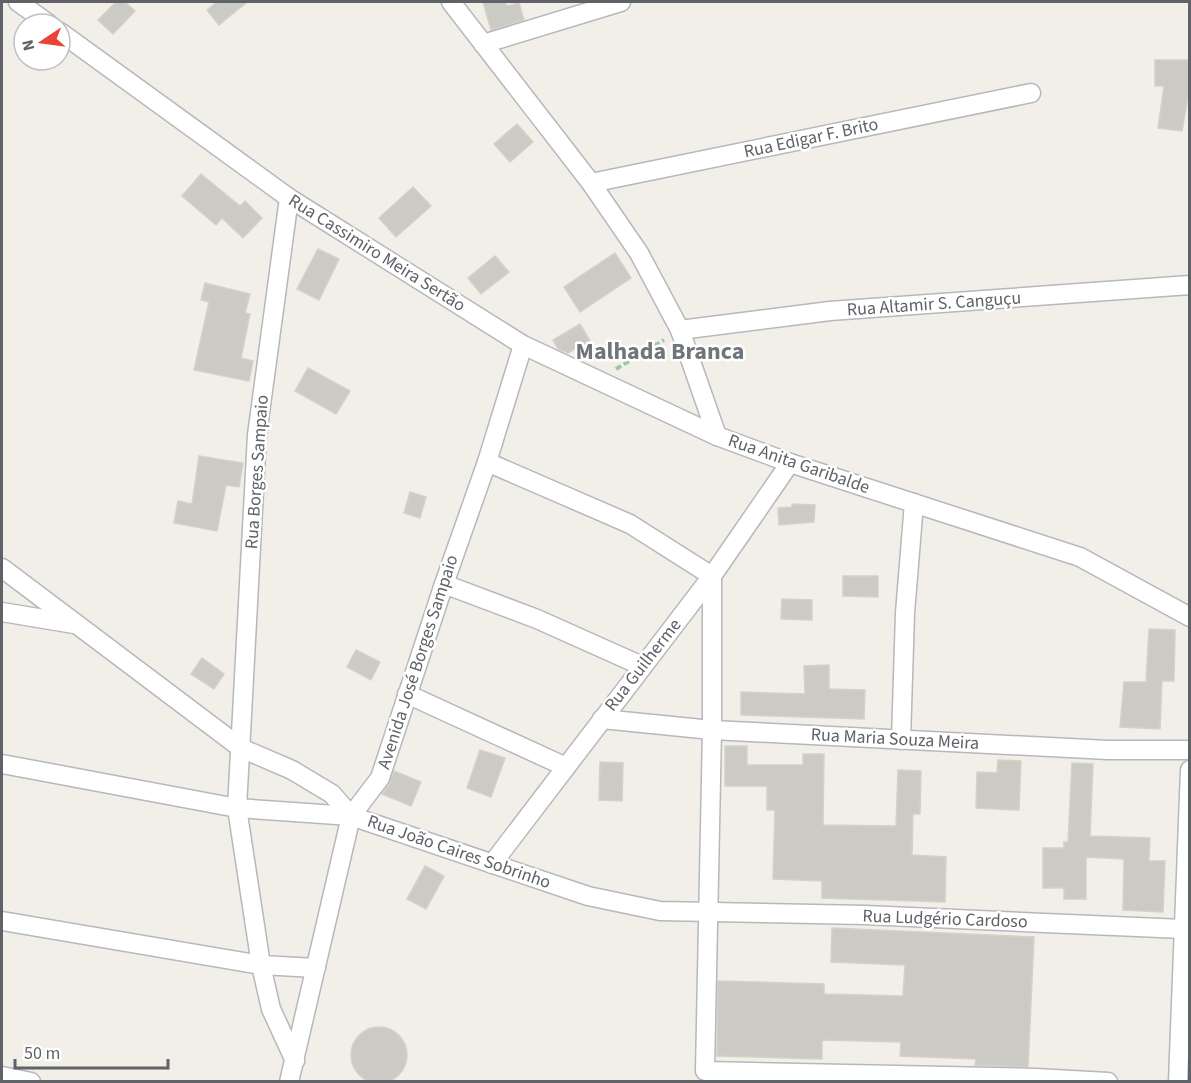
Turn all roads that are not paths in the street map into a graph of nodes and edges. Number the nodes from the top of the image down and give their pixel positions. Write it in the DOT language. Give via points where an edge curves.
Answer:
graph roads {
  1 [pos="18,2"];
  2 [pos="451,2"];
  3 [pos="621,2"];
  4 [pos="32,12"];
  5 [pos="72,41"];
  6 [pos="483,44"];
  7 [pos="1031,93"];
  8 [pos="591,183"];
  9 [pos="289,198"];
  10 [pos="1190,285"];
  11 [pos="680,330"];
  12 [pos="523,345"];
  13 [pos="717,436"];
  14 [pos="487,462"];
  15 [pos="790,463"];
  16 [pos="914,503"];
  17 [pos="2,568"];
  18 [pos="712,576"];
  19 [pos="444,584"];
  20 [pos="2,612"];
  21 [pos="1190,617"];
  22 [pos="79,624"];
  23 [pos="642,666"];
  24 [pos="407,694"];
  25 [pos="602,719"];
  26 [pos="712,730"];
  27 [pos="901,740"];
  28 [pos="241,748"];
  29 [pos="1190,750"];
  30 [pos="2,764"];
  31 [pos="566,767"];
  32 [pos="1190,770"];
  33 [pos="237,808"];
  34 [pos="351,816"];
  35 [pos="492,864"];
  36 [pos="707,912"];
  37 [pos="2,921"];
  38 [pos="1183,929"];
  39 [pos="261,965"];
  40 [pos="316,968"];
  41 [pos="295,1061"];
  42 [pos="2,1076"];
  43 [pos="31,1082"];
  44 [pos="289,1082"];
  45 [pos="1108,1082"];
  46 [pos="1178,1082"];
  1 -- 4 [label="street"];
  2 -- 6 [label="street, Rua Anita Garibalde"];
  3 -- 6 [label="street"];
  5 -- 9 [label="street, Rua Cassimiro Meira Sertão"];
  6 -- 8 [label="street, Rua Anita Garibalde"];
  7 -- 8 [label="street, Rua Edigar F. Brito"];
  8 -- 11 [label="street, Rua Anita Garibalde" via="639,253"];
  9 -- 12 [label="street, Rua Cassimiro Meira Sertão"];
  9 -- 28 [label="street, Rua Borges Sampaio" via="257,435"];
  10 -- 11 [label="street, Rua Altamir S. Canguçu" via="830,311"];
  11 -- 13 [label="street, Rua Anita Garibalde"];
  12 -- 13 [label="street, Rua Cassimiro Meira Sertão"];
  12 -- 14 [label="street, Avenida José Borges Sampaio"];
  13 -- 15 [label="street, Rua Anita Garibalde"];
  14 -- 18 [label="street" via="630,524"];
  14 -- 19 [label="street, Avenida José Borges Sampaio"];
  15 -- 16 [label="street, Rua Anita Garibalde"];
  15 -- 18 [label="street, Rua Guilherme"];
  16 -- 21 [label="street, Rua Anita Garibalde" via="1080,557"];
  16 -- 27 [label="street"];
  17 -- 22 [label="street, Rua João Caires Sobrinho"];
  18 -- 23 [label="street, Rua Guilherme"];
  18 -- 26 [label="street"];
  19 -- 23 [label="street" via="537,619"];
  19 -- 24 [label="street, Avenida José Borges Sampaio"];
  20 -- 22 [label="street"];
  22 -- 28 [label="street, Rua João Caires Sobrinho"];
  23 -- 25 [label="street, Rua Guilherme"];
  24 -- 31 [label="street"];
  24 -- 34 [label="street, Avenida José Borges Sampaio" via="380,778"];
  25 -- 26 [label="street, Rua Maria Souza Meira"];
  25 -- 31 [label="street, Rua Guilherme"];
  26 -- 27 [label="street, Rua Maria Souza Meira"];
  26 -- 36 [label="street"];
  27 -- 29 [label="street, Rua Maria Souza Meira"];
  28 -- 33 [label="street, Rua Borges Sampaio"];
  28 -- 34 [label="street, Rua João Caires Sobrinho" via="292,770 332,794"];
  30 -- 33 [label="street"];
  31 -- 35 [label="street, Rua Guilherme"];
  32 -- 38 [label="street"];
  33 -- 34 [label="street"];
  33 -- 39 [label="street, Rua Borges Sampaio"];
  34 -- 35 [label="street, Rua João Caires Sobrinho"];
  34 -- 40 [label="street, Avenida José Borges Sampaio"];
  35 -- 36 [label="street, Rua João Caires Sobrinho" via="588,896 660,911"];
  36 -- 38 [label="street, Rua Ludgério Cardoso"];
  36 -- 45 [label="street" via="705,1071"];
  37 -- 39 [label="street"];
  38 -- 46 [label="street"];
  39 -- 40 [label="street"];
  39 -- 41 [label="street, Rua Borges Sampaio" via="271,1008"];
  40 -- 41 [label="street, Avenida José Borges Sampaio"];
  41 -- 44 [label="street, Avenida José Borges Sampaio"];
  42 -- 43 [label="street"];
}
